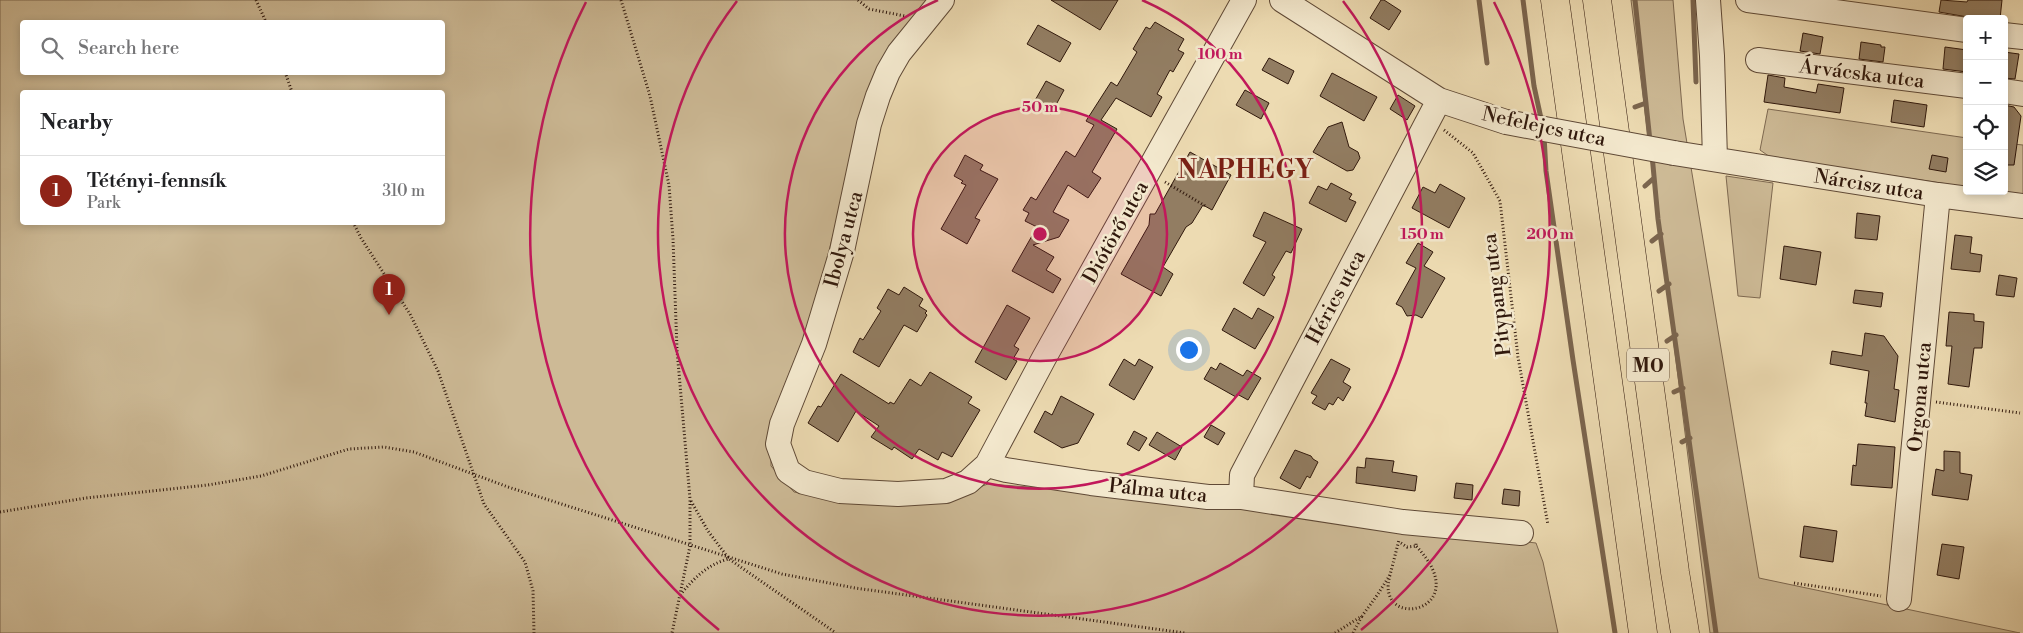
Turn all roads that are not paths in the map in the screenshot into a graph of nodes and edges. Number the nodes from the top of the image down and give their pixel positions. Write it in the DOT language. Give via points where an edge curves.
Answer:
graph roads {
  1 [pos="942,0"];
  2 [pos="1244,0"];
  3 [pos="1282,0"];
  4 [pos="1555,0"];
  5 [pos="1597,0"];
  6 [pos="1708,0"];
  7 [pos="1748,0"];
  8 [pos="1963,29"];
  9 [pos="2008,36"];
  10 [pos="2023,38"];
  11 [pos="1758,60"];
  12 [pos="1963,86"];
  13 [pos="2008,92"];
  14 [pos="2023,94"];
  15 [pos="1434,109"];
  16 [pos="1715,159"];
  17 [pos="1938,195"];
  18 [pos="2023,206"];
  19 [pos="987,465"];
  20 [pos="1241,497"];
  21 [pos="1521,533"];
  22 [pos="1899,599"];
  23 [pos="1643,633"];
  24 [pos="1685,633"];
  1 -- 19 [label="street, Ibolya utca" via="915,31 892,66 878,96 842,252 814,344 782,424 778,444 788,470 804,482 840,491 898,494 946,491 968,482"];
  2 -- 19 [label="street, Diótörő utca"];
  3 -- 15 [label="street, Nefelejcs utca"];
  4 -- 23 [label="highway, M0"];
  5 -- 24 [label="highway, M0"];
  6 -- 16 [label="street"];
  7 -- 8 [label="street"];
  9 -- 10 [label="street"];
  11 -- 12 [label="street, Árvácska utca"];
  13 -- 14 [label="street"];
  15 -- 16 [label="street, Nefelejcs utca, bridge"];
  15 -- 20 [label="street, Hérics utca" via="1242,475"];
  16 -- 17 [label="street, Nárcisz utca"];
  17 -- 18 [label="street, Nárcisz utca"];
  17 -- 22 [label="street, Orgona utca"];
  19 -- 20 [label="street, Pálma utca" via="1110,485 1208,497"];
  20 -- 21 [label="street, Pálma utca" via="1403,522"];
}
